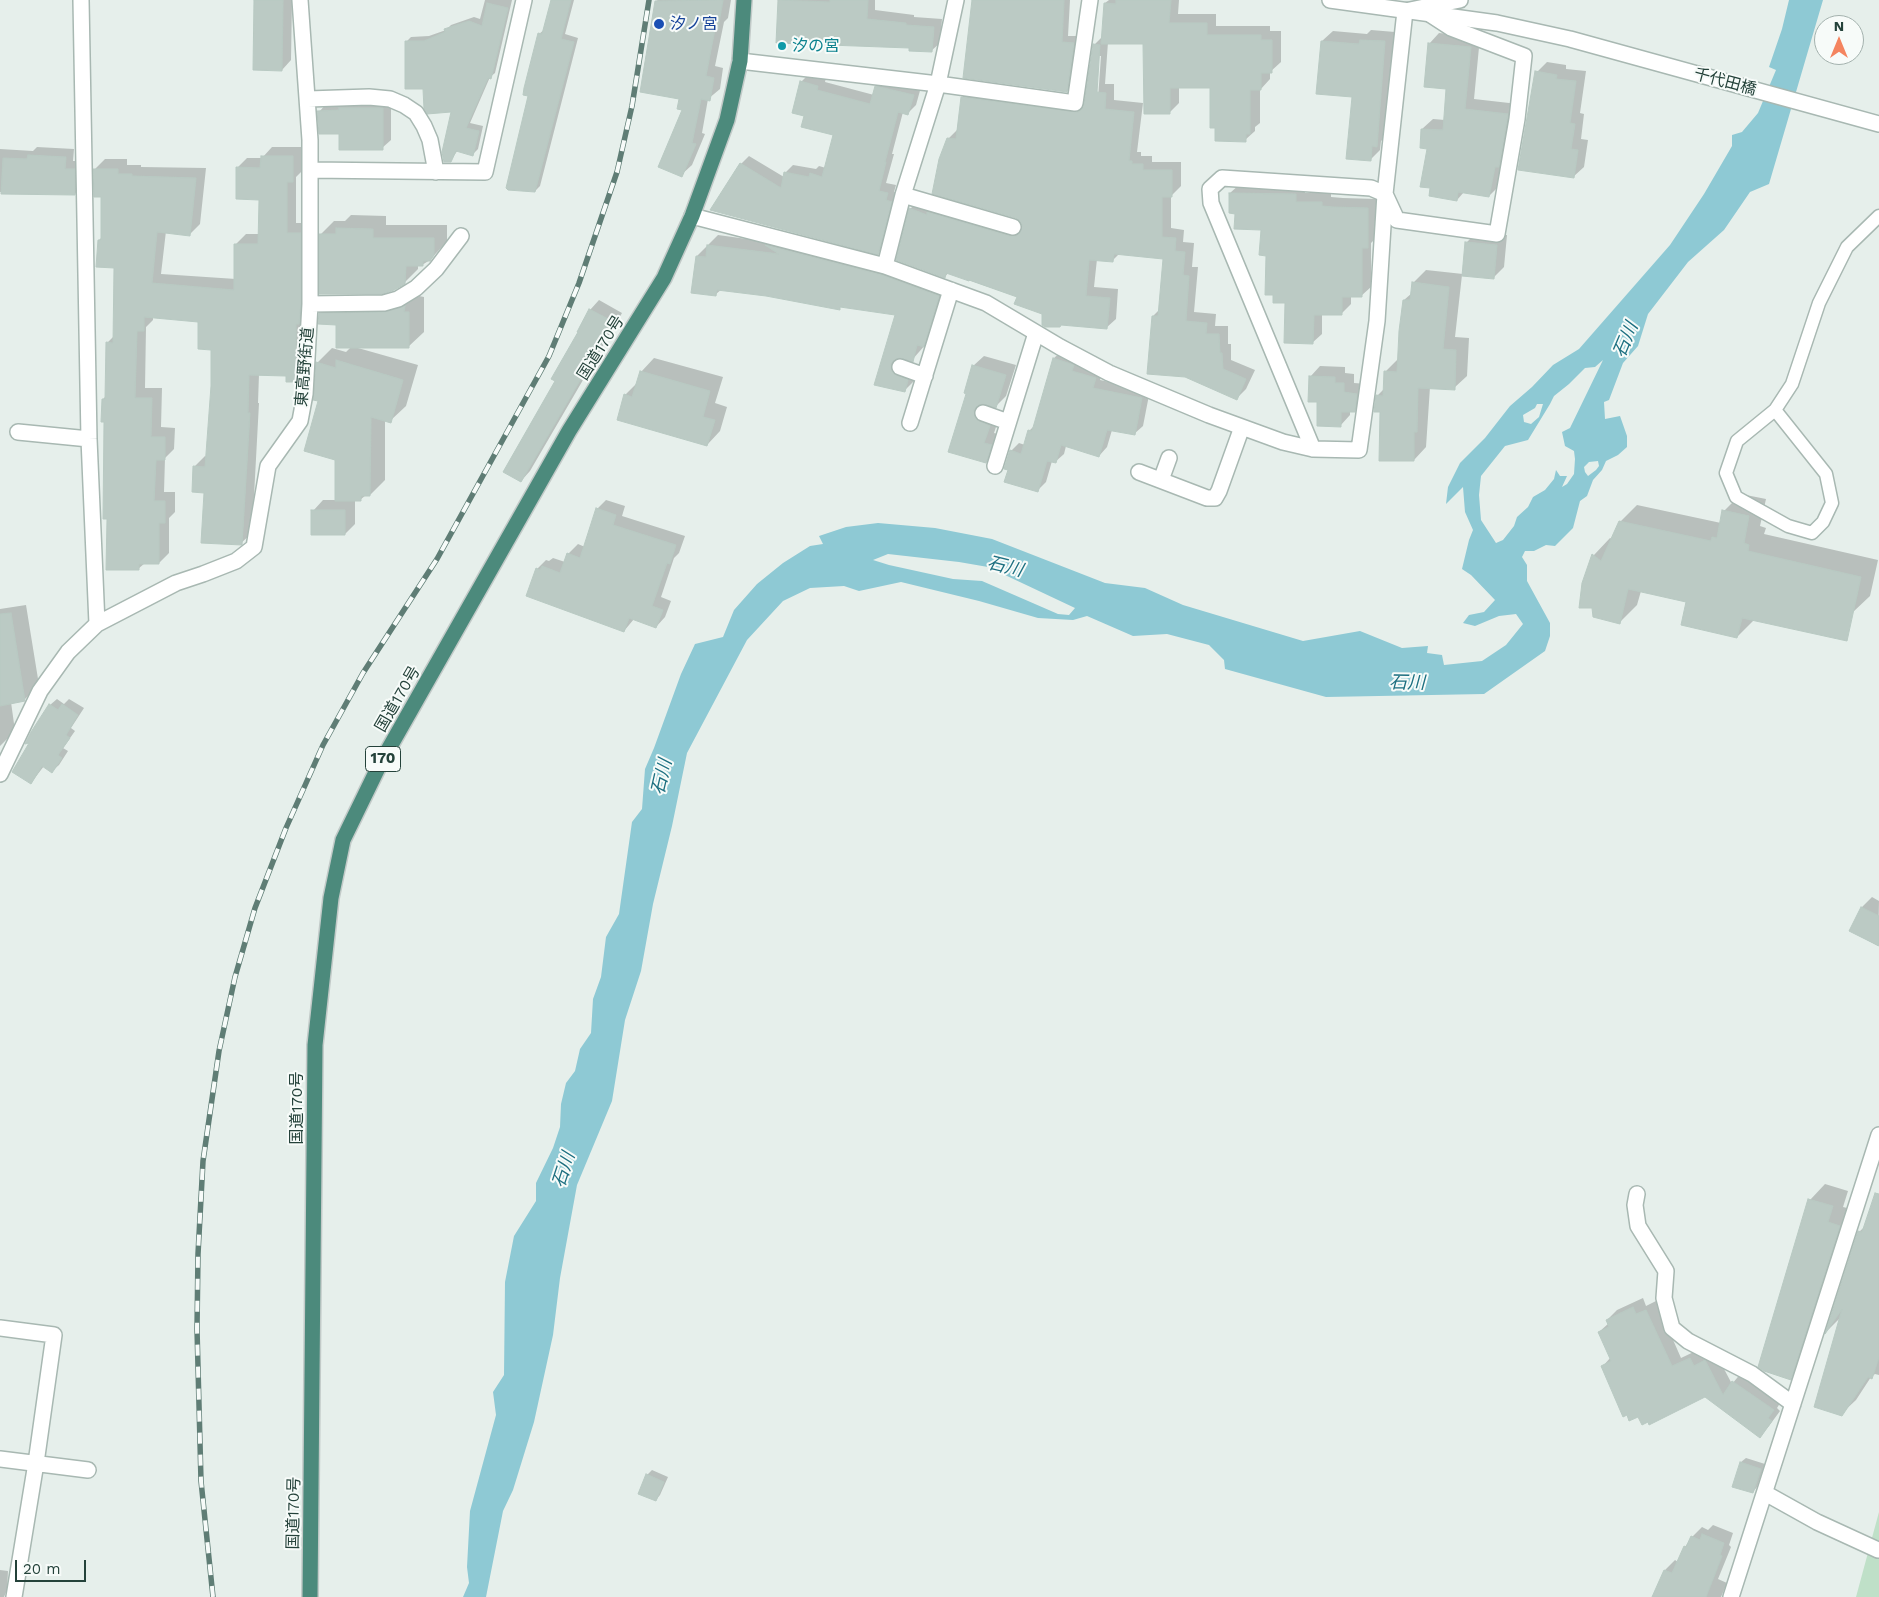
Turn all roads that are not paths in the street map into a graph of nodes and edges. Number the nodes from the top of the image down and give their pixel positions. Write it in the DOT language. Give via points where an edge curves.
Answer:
graph roads {
  1 [pos="81,0"];
  2 [pos="300,0"];
  3 [pos="524,0"];
  4 [pos="744,0"];
  5 [pos="956,0"];
  6 [pos="1090,0"];
  7 [pos="1330,0"];
  8 [pos="1460,0"];
  9 [pos="1405,11"];
  10 [pos="1431,15"];
  11 [pos="740,61"];
  12 [pos="938,84"];
  13 [pos="308,99"];
  14 [pos="1879,124"];
  15 [pos="310,170"];
  16 [pos="436,172"];
  17 [pos="1386,194"];
  18 [pos="903,195"];
  19 [pos="692,216"];
  20 [pos="1879,216"];
  21 [pos="1013,227"];
  22 [pos="461,236"];
  23 [pos="885,266"];
  24 [pos="951,290"];
  25 [pos="310,304"];
  26 [pos="1036,333"];
  27 [pos="900,368"];
  28 [pos="925,376"];
  29 [pos="1775,410"];
  30 [pos="983,413"];
  31 [pos="1008,422"];
  32 [pos="910,423"];
  33 [pos="1242,427"];
  34 [pos="18,432"];
  35 [pos="89,439"];
  36 [pos="1313,449"];
  37 [pos="1169,458"];
  38 [pos="995,466"];
  39 [pos="1139,472"];
  40 [pos="1161,480"];
  41 [pos="97,624"];
  42 [pos="0,774"];
  43 [pos="1879,1135"];
  44 [pos="1637,1194"];
  45 [pos="0,1328"];
  46 [pos="1793,1404"];
  47 [pos="0,1459"];
  48 [pos="36,1463"];
  49 [pos="88,1470"];
  50 [pos="1765,1493"];
  51 [pos="1878,1550"];
  52 [pos="14,1597"];
  53 [pos="310,1597"];
  54 [pos="1730,1597"];
  1 -- 35 [label="street"];
  2 -- 13 [label="street, 東高野街道"];
  3 -- 16 [label="street" via="485,172"];
  4 -- 11 [label="highway, 国道170号 / 170"];
  5 -- 12 [label="street"];
  6 -- 12 [label="street" via="1075,103"];
  7 -- 9 [label="street, 千代田橋"];
  8 -- 9 [label="street"];
  9 -- 10 [label="street, 千代田橋"];
  9 -- 17 [label="street"];
  10 -- 14 [label="street, 千代田橋" via="1497,23 1570,39"];
  10 -- 17 [label="street" via="1451,28 1524,56 1517,119 1497,234 1397,220"];
  11 -- 12 [label="street"];
  11 -- 19 [label="highway, 国道170号 / 170" via="727,120"];
  12 -- 18 [label="street"];
  13 -- 15 [label="street, 東高野街道"];
  13 -- 16 [label="street" via="369,97 390,99 404,105 416,113 424,126"];
  15 -- 16 [label="street"];
  15 -- 25 [label="street, 東高野街道"];
  17 -- 36 [label="street" via="1377,322 1359,450"];
  17 -- 36 [label="street" via="1371,188 1222,178 1210,189 1211,203"];
  18 -- 21 [label="street"];
  18 -- 23 [label="street"];
  19 -- 23 [label="street"];
  19 -- 53 [label="highway, 国道170号 / 170" via="664,278 569,431 379,766 343,840 331,898 315,1045"];
  20 -- 29 [label="lane" via="1847,247 1819,303 1792,384"];
  22 -- 25 [label="street" via="436,269 416,288 398,299 384,303"];
  23 -- 24 [label="street"];
  24 -- 26 [label="street" via="986,303"];
  24 -- 28 [label="street"];
  25 -- 41 [label="street, 東高野街道" via="305,394 300,420 268,466 254,546 236,561 176,583"];
  26 -- 31 [label="street"];
  26 -- 33 [label="street" via="1108,373"];
  27 -- 28 [label="street"];
  28 -- 32 [label="street"];
  29 -- 29 [label="lane" via="1737,441 1726,473 1736,497 1788,526 1812,534 1823,522 1832,502 1826,474"];
  30 -- 31 [label="street"];
  31 -- 38 [label="street"];
  33 -- 36 [label="street"];
  33 -- 40 [label="street" via="1215,498 1207,498"];
  34 -- 35 [label="street"];
  35 -- 41 [label="street"];
  37 -- 40 [label="street"];
  39 -- 40 [label="street"];
  41 -- 42 [label="street, 東高野街道" via="68,652 40,691"];
  43 -- 46 [label="street"];
  44 -- 46 [label="street" via="1634,1205 1638,1226 1666,1271 1664,1298 1672,1328 1688,1341 1752,1374"];
  45 -- 48 [label="street" via="54,1335"];
  46 -- 50 [label="street"];
  47 -- 48 [label="street"];
  48 -- 49 [label="street"];
  48 -- 52 [label="street"];
  50 -- 51 [label="street"];
  50 -- 54 [label="street"];
}
